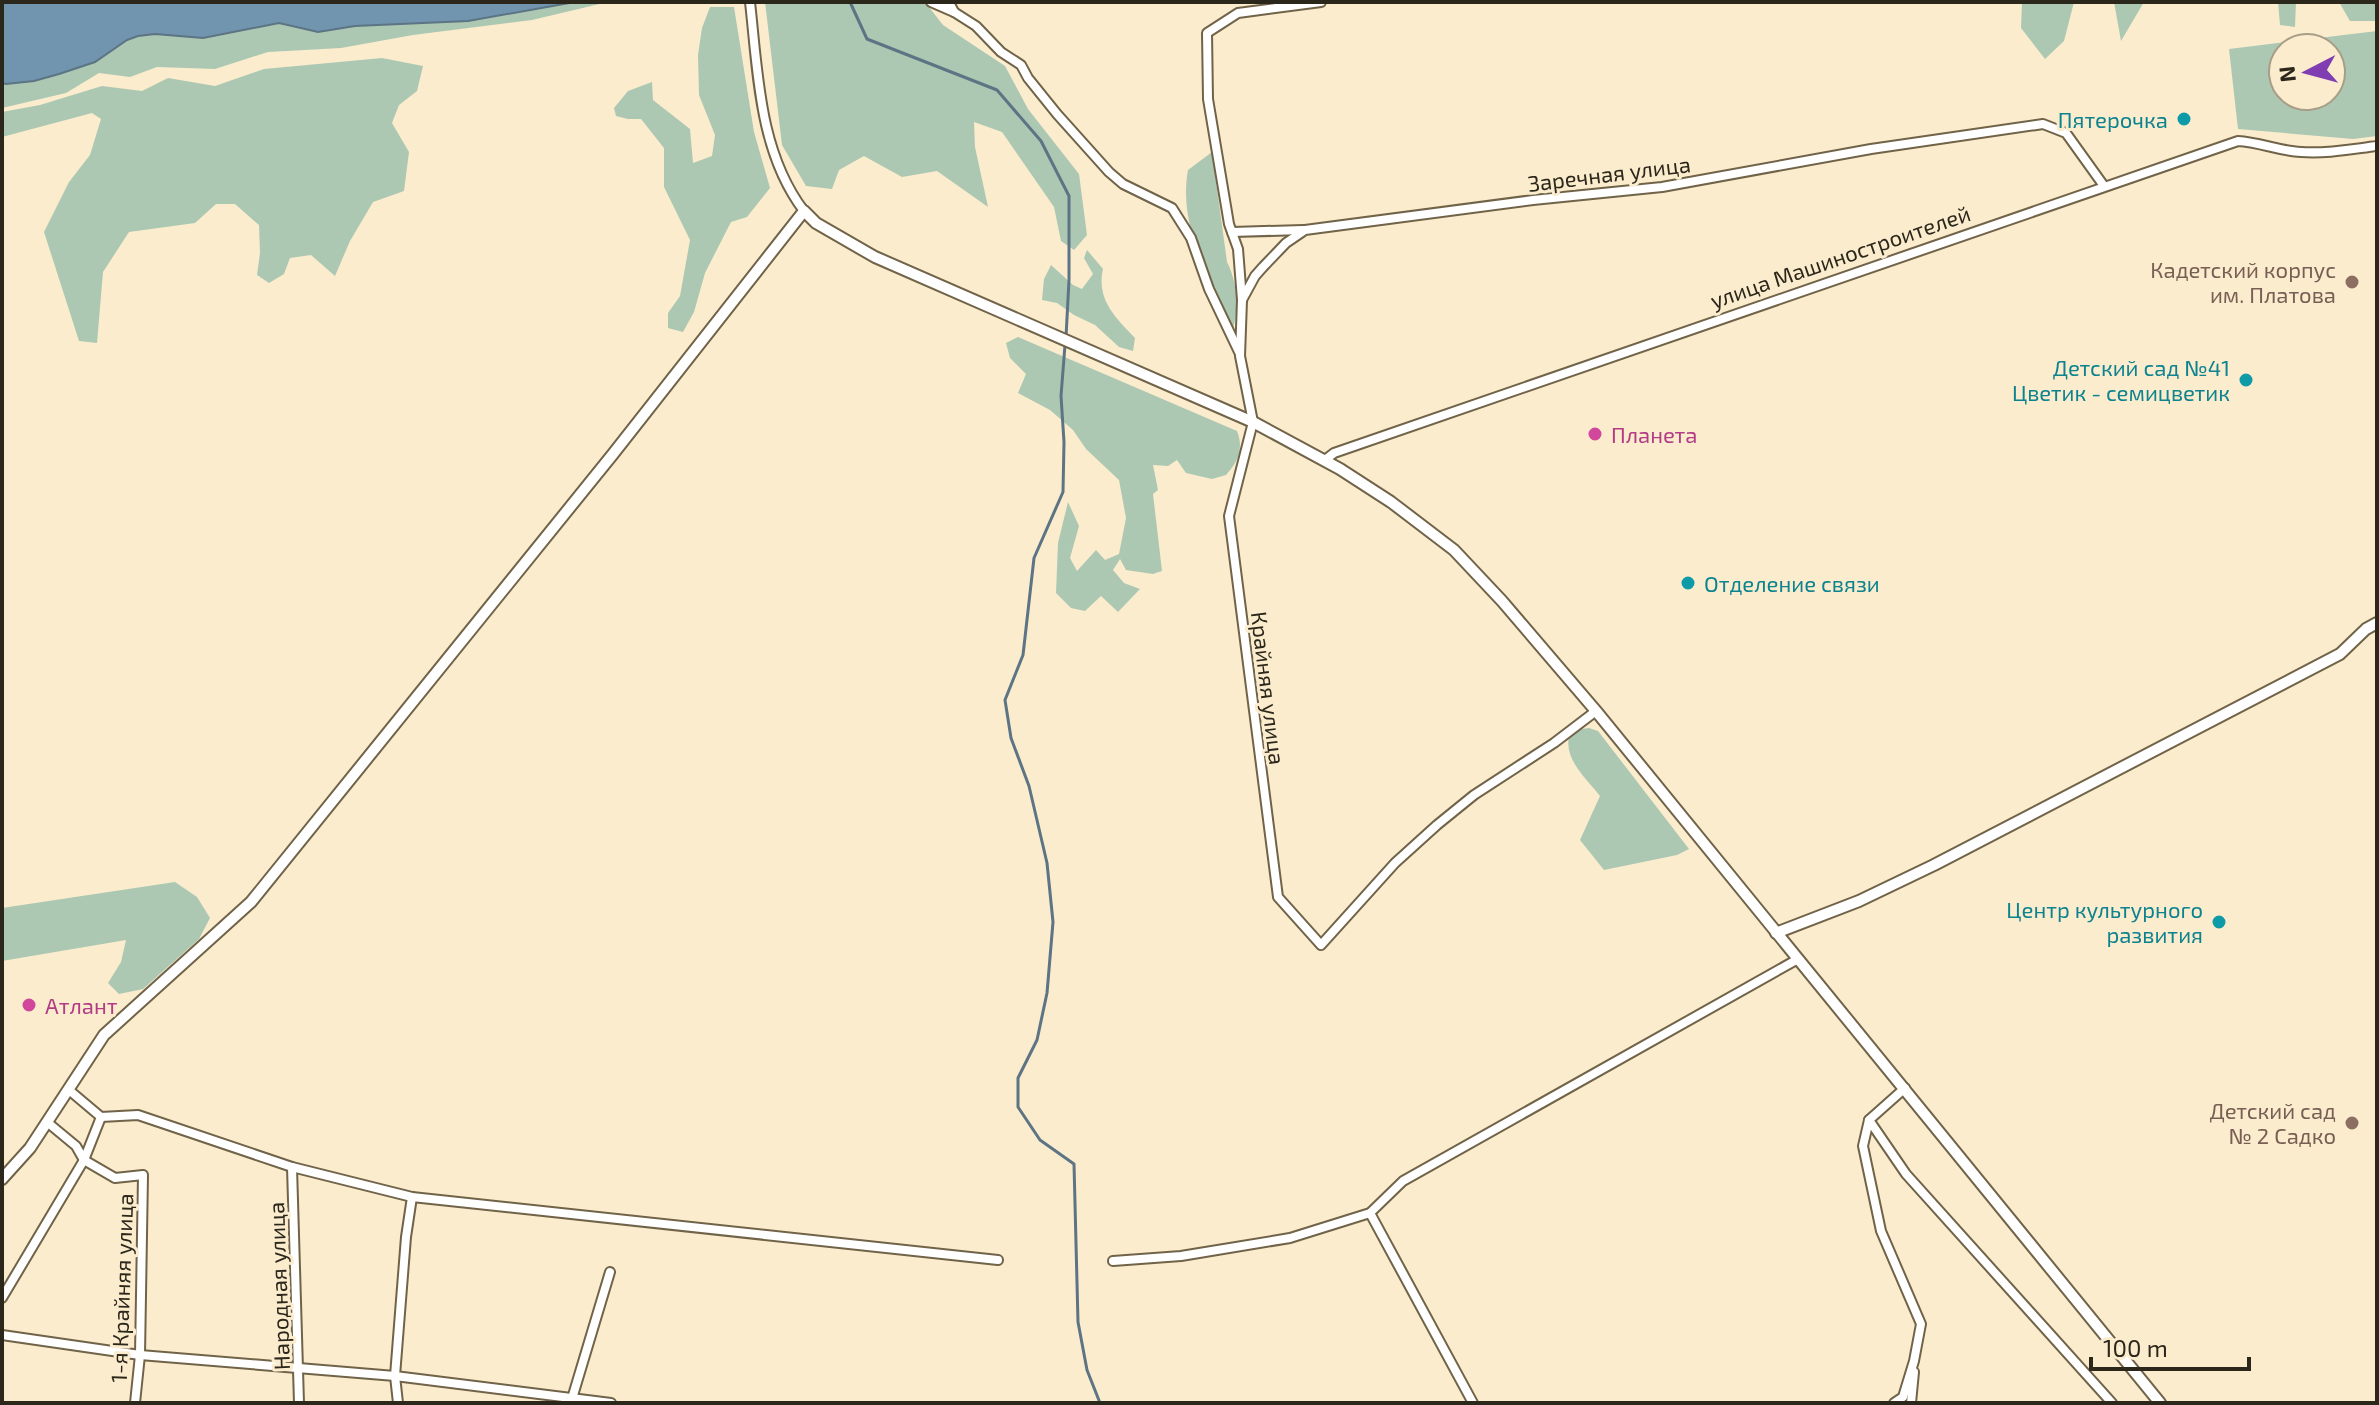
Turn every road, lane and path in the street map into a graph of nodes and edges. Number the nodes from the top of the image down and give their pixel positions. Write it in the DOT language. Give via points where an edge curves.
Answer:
graph roads {
  1 [pos="750,2"];
  2 [pos="931,2"];
  3 [pos="949,2"];
  4 [pos="1321,2"];
  5 [pos="954,12"];
  6 [pos="2377,146"];
  7 [pos="2104,186"];
  8 [pos="804,211"];
  9 [pos="1305,230"];
  10 [pos="1232,232"];
  11 [pos="1242,300"];
  12 [pos="1240,356"];
  13 [pos="1253,422"];
  14 [pos="1325,460"];
  15 [pos="2377,623"];
  16 [pos="1596,711"];
  17 [pos="1776,933"];
  18 [pos="1798,959"];
  19 [pos="1905,1088"];
  20 [pos="69,1090"];
  21 [pos="101,1117"];
  22 [pos="1869,1120"];
  23 [pos="47,1122"];
  24 [pos="84,1160"];
  25 [pos="292,1167"];
  26 [pos="4,1176"];
  27 [pos="412,1197"];
  28 [pos="1370,1213"];
  29 [pos="998,1260"];
  30 [pos="1113,1261"];
  31 [pos="610,1272"];
  32 [pos="2,1298"];
  33 [pos="2,1335"];
  34 [pos="140,1355"];
  35 [pos="1914,1361"];
  36 [pos="298,1369"];
  37 [pos="395,1376"];
  38 [pos="571,1400"];
  39 [pos="135,1403"];
  40 [pos="299,1403"];
  41 [pos="398,1403"];
  42 [pos="611,1403"];
  43 [pos="1473,1403"];
  44 [pos="1894,1403"];
  45 [pos="1911,1403"];
  46 [pos="2112,1403"];
  47 [pos="2160,1403"];
  1 -- 8 [label="street" via="768,135 789,192"];
  2 -- 5 [label="street"];
  3 -- 5 [label="street"];
  4 -- 10 [label="street" via="1238,13 1207,33 1208,99"];
  5 -- 12 [label="street" via="1021,65 1109,172 1172,208 1191,238"];
  6 -- 7 [label="street, улица Машиностроителей" via="2300,152 2238,141"];
  7 -- 9 [label="street, Заречная улица" via="2066,133 2043,124 1662,187"];
  7 -- 14 [label="street, улица Машиностроителей"];
  8 -- 13 [label="street" via="875,257"];
  8 -- 20 [label="street" via="251,902 104,1035"];
  9 -- 10 [label="street, Заречная улица"];
  9 -- 11 [label="street" via="1263,267"];
  10 -- 11 [label="street"];
  11 -- 12 [label="street"];
  12 -- 13 [label="street"];
  13 -- 14 [label="street"];
  13 -- 16 [label="street, Крайняя улица" via="1229,516 1278,897 1321,945 1437,825"];
  14 -- 16 [label="street" via="1454,550"];
  15 -- 17 [label="street" via="2340,654 1934,865"];
  16 -- 17 [label="street"];
  17 -- 18 [label="street"];
  18 -- 19 [label="street"];
  18 -- 28 [label="street" via="1403,1181"];
  19 -- 22 [label="street"];
  19 -- 47 [label="street"];
  20 -- 21 [label="street"];
  20 -- 23 [label="street"];
  21 -- 24 [label="street"];
  21 -- 25 [label="street" via="138,1115"];
  22 -- 35 [label="street" via="1863,1146 1881,1231 1921,1324"];
  22 -- 46 [label="street" via="1906,1174"];
  23 -- 24 [label="street" via="76,1146"];
  23 -- 26 [label="street"];
  24 -- 32 [label="street"];
  24 -- 34 [label="street, 1-я Крайняя улица" via="115,1178 143,1175"];
  25 -- 27 [label="street"];
  25 -- 36 [label="street, Народная улица"];
  27 -- 29 [label="street"];
  27 -- 37 [label="street"];
  28 -- 30 [label="street" via="1290,1238"];
  28 -- 43 [label="street"];
  31 -- 38 [label="street"];
  33 -- 34 [label="street"];
  34 -- 36 [label="street"];
  34 -- 39 [label="street, 1-я Крайняя улица"];
  35 -- 44 [label="street" via="1903,1397"];
  35 -- 45 [label="street"];
  36 -- 37 [label="street"];
  36 -- 40 [label="street, Народная улица"];
  37 -- 38 [label="street"];
  37 -- 41 [label="street"];
  38 -- 42 [label="street"];
}
